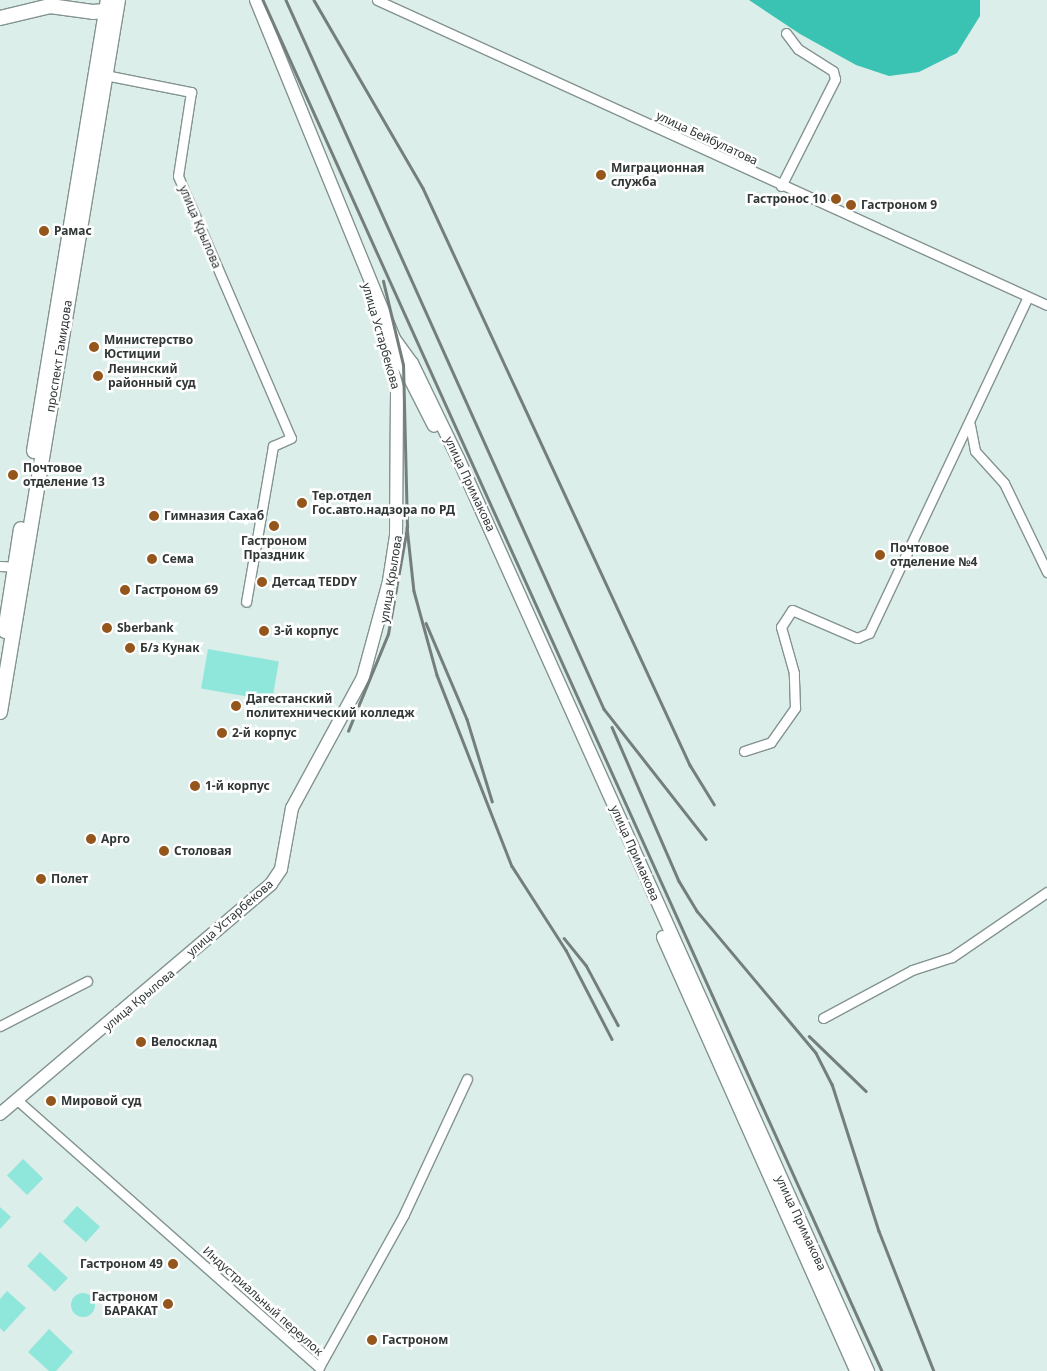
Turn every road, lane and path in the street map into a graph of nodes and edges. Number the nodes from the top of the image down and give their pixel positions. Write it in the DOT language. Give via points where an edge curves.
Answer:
graph roads {
  1 [pos="52,0"];
  2 [pos="249,0"];
  3 [pos="256,0"];
  4 [pos="378,0"];
  5 [pos="112,6"];
  6 [pos="0,14"];
  7 [pos="0,18"];
  8 [pos="786,33"];
  9 [pos="106,75"];
  10 [pos="92,136"];
  11 [pos="781,186"];
  12 [pos="1026,298"];
  13 [pos="1047,305"];
  14 [pos="396,345"];
  15 [pos="402,367"];
  16 [pos="970,425"];
  17 [pos="13,567"];
  18 [pos="1047,572"];
  19 [pos="246,602"];
  20 [pos="0,662"];
  21 [pos="0,712"];
  22 [pos="744,751"];
  23 [pos="1047,892"];
  24 [pos="87,981"];
  25 [pos="823,1018"];
  26 [pos="0,1026"];
  27 [pos="467,1080"];
  28 [pos="17,1100"];
  29 [pos="0,1115"];
  30 [pos="856,1371"];
  31 [pos="868,1371"];
  1 -- 6 [label="main road"];
  2 -- 14 [label="main road, улица Устарбекова" via="371,294"];
  3 -- 14 [label="main road"];
  4 -- 11 [label="street, улица Бейбулатова"];
  5 -- 7 [label="main road" via="50,6"];
  5 -- 9 [label="main road, проспект Гамидова"];
  5 -- 10 [label="main road, проспект Гамидова"];
  8 -- 11 [label="street" via="798,49 833,72 835,79"];
  9 -- 10 [label="main road, проспект Гамидова"];
  9 -- 19 [label="street, улица Крылова" via="191,92 178,176 291,438 273,446"];
  10 -- 17 [label="main road, проспект Гамидова"];
  11 -- 12 [label="street, улица Бейбулатова"];
  12 -- 13 [label="street, улица Бейбулатова"];
  12 -- 16 [label="street"];
  14 -- 15 [label="main road, улица Примакова"];
  14 -- 28 [label="main road, улица Устарбекова" via="399,436 396,536 382,616 347,712 292,808 281,869 249,903"];
  14 -- 31 [label="main road, улица Примакова" via="462,467"];
  15 -- 28 [label="main road, улица Крылова" via="403,486 388,612 367,678 300,804 289,867 280,883"];
  15 -- 30 [label="main road, улица Примакова" via="496,560"];
  16 -- 18 [label="street" via="975,451 997,472"];
  16 -- 22 [label="street" via="863,638 792,610 780,627 794,673 796,708 771,742"];
  17 -- 20 [label="main road, проспект Гамидова"];
  17 -- 21 [label="main road, проспект Гамидова"];
  23 -- 25 [label="street" via="952,957 912,970"];
  24 -- 26 [label="street"];
  27 -- 28 [label="street, Индустриальный переулок" via="404,1214 319,1367"];
  28 -- 29 [label="main road, улица Крылова"];
}
